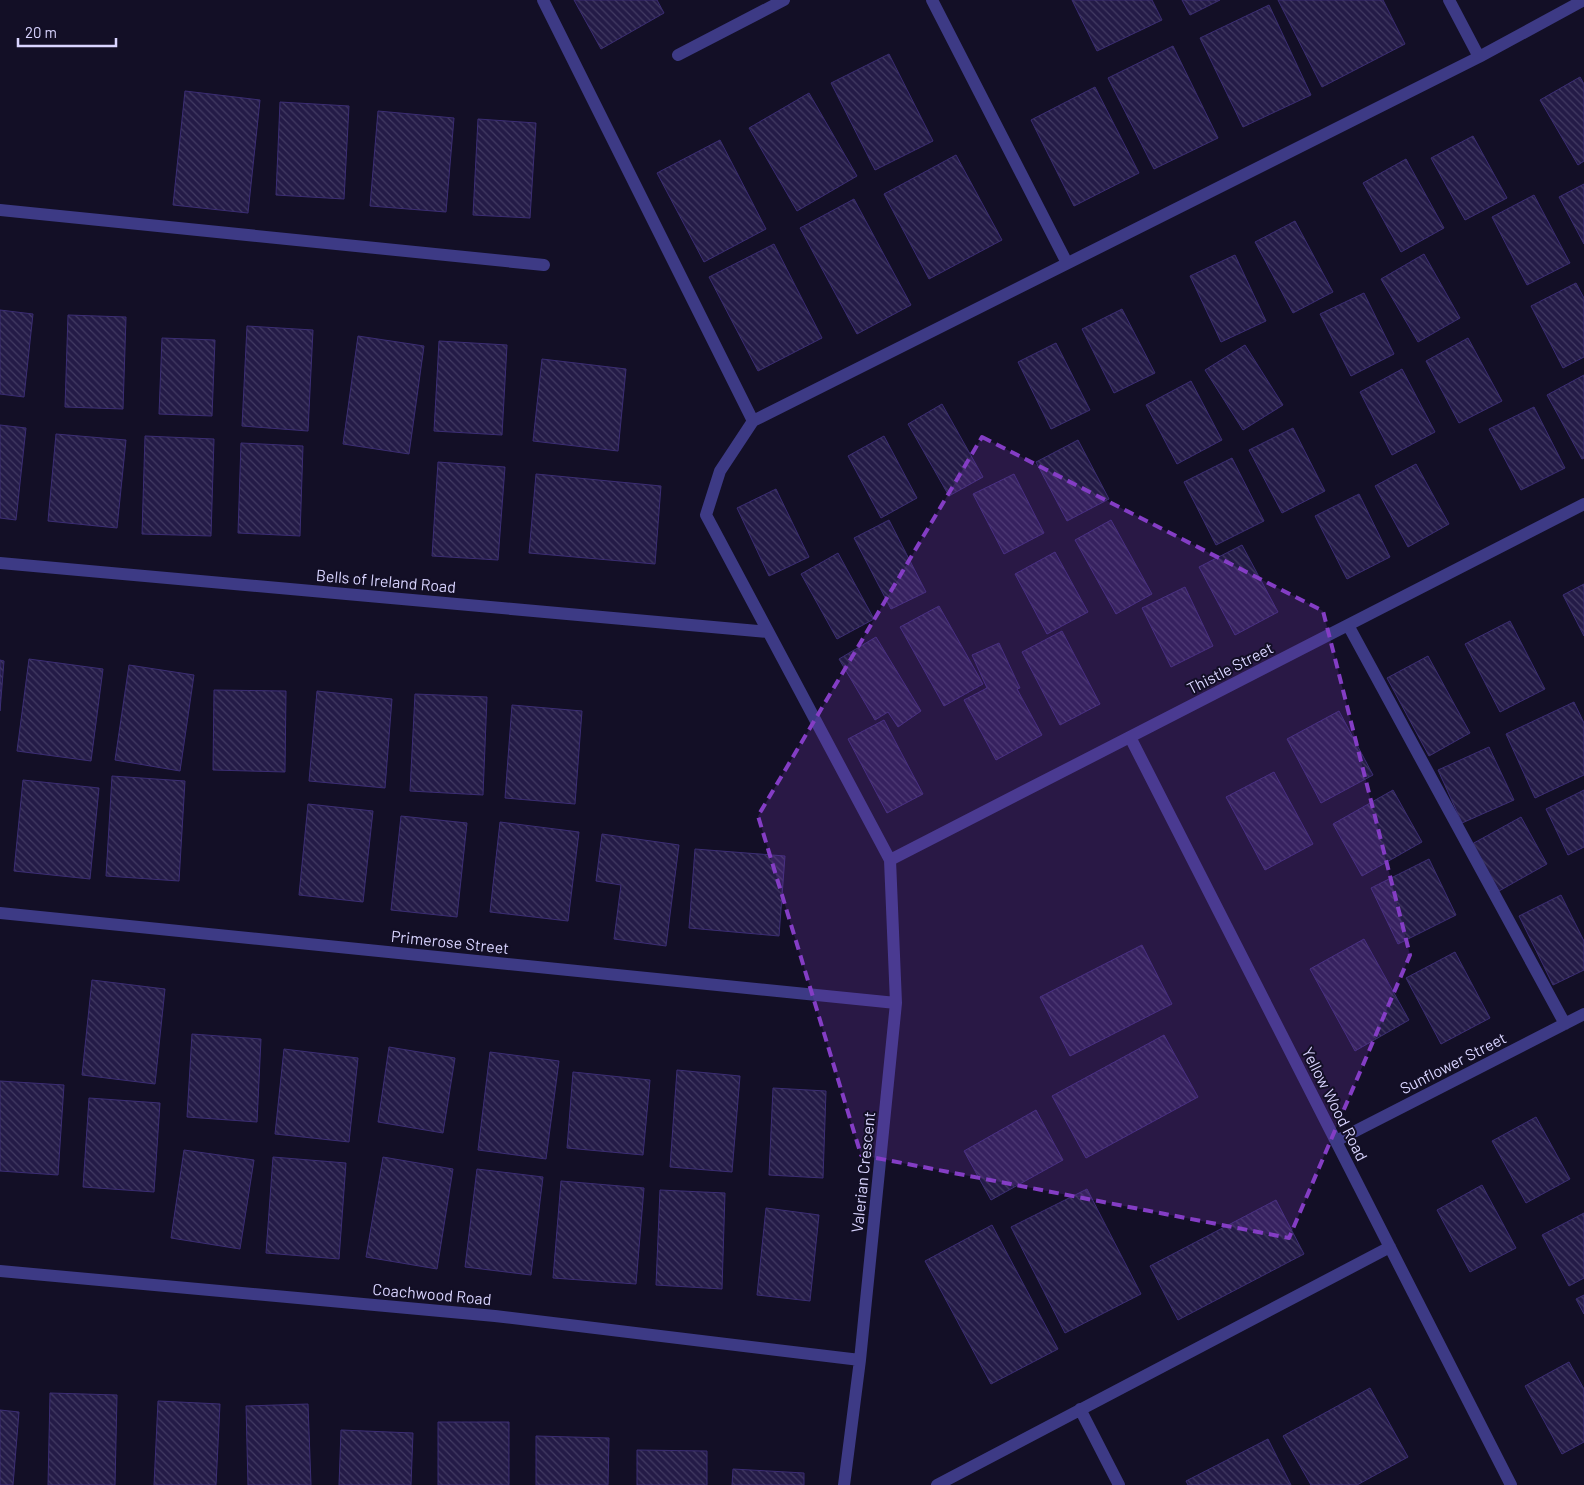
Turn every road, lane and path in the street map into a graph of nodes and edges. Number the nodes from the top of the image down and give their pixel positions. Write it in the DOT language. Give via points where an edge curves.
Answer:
graph roads {
  1 [pos="543,0"];
  2 [pos="784,0"];
  3 [pos="932,0"];
  4 [pos="1449,0"];
  5 [pos="1584,0"];
  6 [pos="678,55"];
  7 [pos="1478,56"];
  8 [pos="0,210"];
  9 [pos="1067,263"];
  10 [pos="544,265"];
  11 [pos="753,421"];
  12 [pos="1584,504"];
  13 [pos="0,563"];
  14 [pos="1348,625"];
  15 [pos="768,632"];
  16 [pos="1130,737"];
  17 [pos="890,860"];
  18 [pos="0,913"];
  19 [pos="896,1003"];
  20 [pos="1584,1014"];
  21 [pos="1566,1024"];
  22 [pos="1336,1141"];
  23 [pos="1390,1247"];
  24 [pos="0,1271"];
  25 [pos="860,1360"];
  26 [pos="1080,1410"];
  27 [pos="844,1485"];
  28 [pos="937,1485"];
  29 [pos="1118,1485"];
  30 [pos="1511,1485"];
  1 -- 11 [label="street"];
  2 -- 6 [label="street"];
  3 -- 9 [label="street"];
  4 -- 7 [label="street"];
  5 -- 7 [label="street"];
  7 -- 9 [label="street"];
  8 -- 10 [label="street"];
  9 -- 11 [label="street"];
  11 -- 15 [label="street" via="720,471 706,515"];
  12 -- 14 [label="street, Thistle Street"];
  13 -- 15 [label="street, Bells of Ireland Road"];
  14 -- 16 [label="street, Thistle Street"];
  14 -- 21 [label="street"];
  15 -- 17 [label="street"];
  16 -- 17 [label="street, Thistle Street"];
  16 -- 22 [label="street, Yellow Wood Road"];
  17 -- 19 [label="street, Valerian Crescent"];
  18 -- 19 [label="street, Primerose Street"];
  19 -- 25 [label="street, Valerian Crescent"];
  20 -- 21 [label="street, Sunflower Street"];
  21 -- 22 [label="street, Sunflower Street"];
  22 -- 23 [label="street, Yellow Wood Road"];
  23 -- 26 [label="street"];
  23 -- 30 [label="street, Yellow Wood Road"];
  24 -- 25 [label="street, Coachwood Road" via="494,1316"];
  25 -- 27 [label="street, Valerian Crescent"];
  26 -- 28 [label="street"];
  26 -- 29 [label="street"];
}
